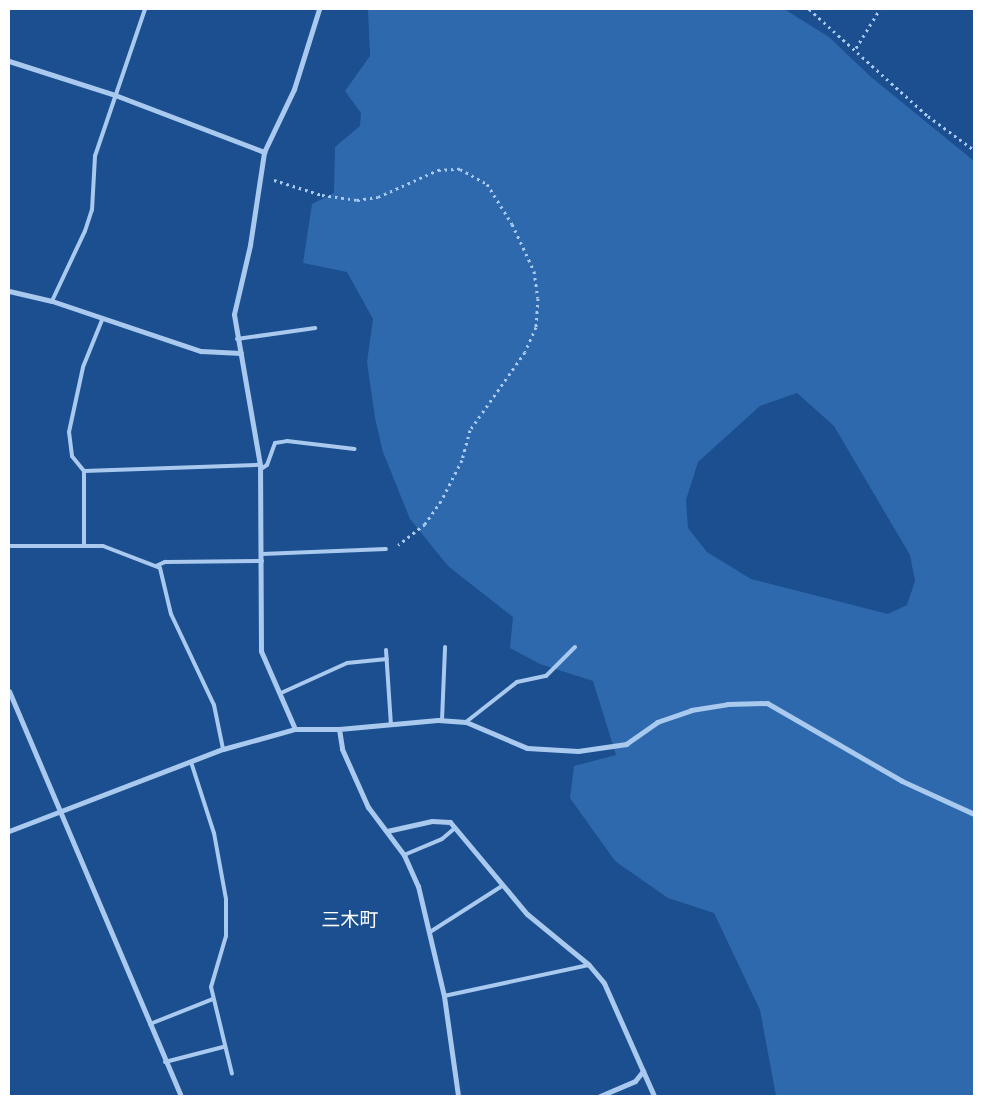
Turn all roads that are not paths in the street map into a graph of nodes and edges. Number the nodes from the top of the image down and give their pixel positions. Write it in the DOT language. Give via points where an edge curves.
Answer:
graph roads {
  1 [pos="144,9"];
  2 [pos="319,9"];
  3 [pos="9,61"];
  4 [pos="115,95"];
  5 [pos="264,152"];
  6 [pos="9,291"];
  7 [pos="52,301"];
  8 [pos="102,320"];
  9 [pos="316,328"];
  10 [pos="237,339"];
  11 [pos="241,353"];
  12 [pos="355,449"];
  13 [pos="260,467"];
  14 [pos="84,471"];
  15 [pos="84,545"];
  16 [pos="9,546"];
  17 [pos="386,549"];
  18 [pos="262,554"];
  19 [pos="262,561"];
  20 [pos="156,566"];
  21 [pos="575,647"];
  22 [pos="445,648"];
  23 [pos="386,650"];
  24 [pos="387,659"];
  25 [pos="9,692"];
  26 [pos="281,693"];
  27 [pos="442,720"];
  28 [pos="466,722"];
  29 [pos="391,725"];
  30 [pos="295,729"];
  31 [pos="339,729"];
  32 [pos="222,749"];
  33 [pos="191,762"];
  34 [pos="62,809"];
  35 [pos="974,814"];
  36 [pos="455,828"];
  37 [pos="9,830"];
  38 [pos="387,831"];
  39 [pos="404,855"];
  40 [pos="502,886"];
  41 [pos="430,932"];
  42 [pos="589,965"];
  43 [pos="444,996"];
  44 [pos="213,999"];
  45 [pos="150,1024"];
  46 [pos="223,1047"];
  47 [pos="165,1062"];
  48 [pos="643,1072"];
  49 [pos="232,1074"];
  50 [pos="181,1096"];
  51 [pos="458,1096"];
  52 [pos="600,1096"];
  53 [pos="654,1096"];
  1 -- 4 [label="lane"];
  2 -- 5 [label="street" via="294,89"];
  3 -- 4 [label="street"];
  4 -- 5 [label="street"];
  4 -- 7 [label="lane" via="95,156 88,224"];
  5 -- 10 [label="street" via="234,314"];
  6 -- 7 [label="street"];
  7 -- 8 [label="street"];
  8 -- 11 [label="street" via="201,351"];
  8 -- 14 [label="lane" via="83,367 69,432 72,456"];
  9 -- 10 [label="lane"];
  10 -- 11 [label="street"];
  11 -- 13 [label="street"];
  12 -- 13 [label="lane" via="287,441 275,443 267,465"];
  13 -- 14 [label="lane"];
  13 -- 18 [label="street"];
  14 -- 15 [label="lane"];
  15 -- 16 [label="lane"];
  15 -- 20 [label="lane" via="103,546"];
  17 -- 18 [label="lane"];
  18 -- 19 [label="street"];
  19 -- 20 [label="lane" via="165,562"];
  19 -- 26 [label="street" via="262,651"];
  20 -- 32 [label="lane" via="160,568 171,614 214,706"];
  21 -- 28 [label="lane" via="546,676 517,682"];
  22 -- 27 [label="lane"];
  23 -- 24 [label="lane"];
  24 -- 26 [label="lane" via="347,663"];
  24 -- 29 [label="lane"];
  25 -- 34 [label="street"];
  26 -- 30 [label="street"];
  27 -- 28 [label="street"];
  27 -- 29 [label="street"];
  28 -- 35 [label="street" via="527,748 578,751 626,744 657,722 691,710 727,704 767,703 902,781"];
  29 -- 31 [label="street"];
  30 -- 31 [label="street"];
  30 -- 32 [label="street"];
  31 -- 38 [label="street" via="342,749 368,807"];
  32 -- 33 [label="street"];
  33 -- 34 [label="street"];
  33 -- 44 [label="lane" via="214,833 226,899 226,936 211,987"];
  34 -- 37 [label="street"];
  34 -- 45 [label="street"];
  36 -- 38 [label="street" via="450,822 432,821"];
  36 -- 39 [label="lane" via="442,839"];
  36 -- 40 [label="street"];
  38 -- 39 [label="street"];
  39 -- 41 [label="street" via="418,886"];
  40 -- 41 [label="lane"];
  40 -- 42 [label="street" via="527,914"];
  41 -- 43 [label="street"];
  42 -- 43 [label="lane"];
  42 -- 48 [label="street" via="604,983"];
  43 -- 51 [label="street"];
  44 -- 45 [label="lane"];
  44 -- 46 [label="lane"];
  45 -- 47 [label="street"];
  46 -- 47 [label="lane"];
  46 -- 49 [label="lane"];
  47 -- 50 [label="street"];
  48 -- 52 [label="street" via="635,1080"];
  48 -- 53 [label="street"];
}
